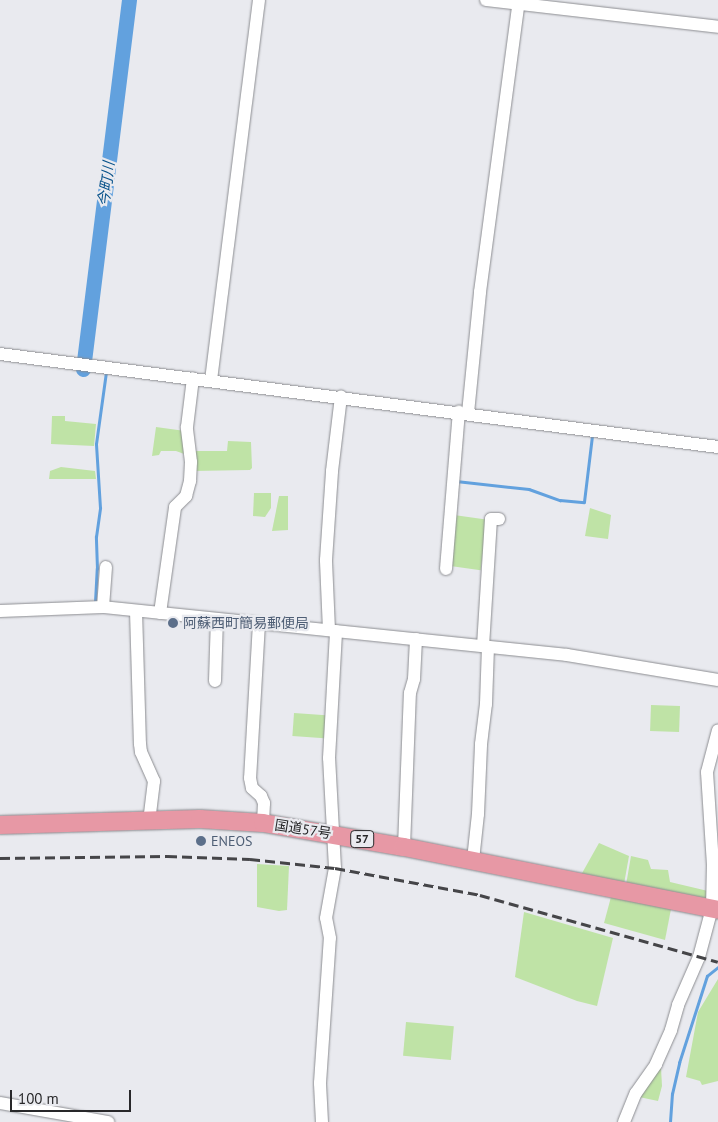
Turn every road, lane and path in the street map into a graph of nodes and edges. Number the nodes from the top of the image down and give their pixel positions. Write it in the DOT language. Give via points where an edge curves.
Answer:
graph roads {
  1 [pos="259,0"];
  2 [pos="486,0"];
  3 [pos="519,2"];
  4 [pos="718,27"];
  5 [pos="0,354"];
  6 [pos="0,358"];
  7 [pos="193,378"];
  8 [pos="211,380"];
  9 [pos="341,397"];
  10 [pos="463,412"];
  11 [pos="718,447"];
  12 [pos="499,519"];
  13 [pos="106,567"];
  14 [pos="446,569"];
  15 [pos="103,607"];
  16 [pos="0,611"];
  17 [pos="136,611"];
  18 [pos="160,613"];
  19 [pos="217,619"];
  20 [pos="259,623"];
  21 [pos="333,630"];
  22 [pos="416,639"];
  23 [pos="486,647"];
  24 [pos="718,680"];
  25 [pos="215,681"];
  26 [pos="718,730"];
  27 [pos="150,822"];
  28 [pos="263,823"];
  29 [pos="0,824"];
  30 [pos="333,834"];
  31 [pos="404,847"];
  32 [pos="473,860"];
  33 [pos="715,909"];
  34 [pos="0,1103"];
  35 [pos="108,1122"];
  36 [pos="322,1122"];
  37 [pos="624,1122"];
  1 -- 8 [label="street"];
  2 -- 3 [label="street"];
  3 -- 4 [label="street"];
  3 -- 10 [label="street"];
  5 -- 6 [label="street"];
  5 -- 7 [label="street"];
  7 -- 8 [label="street"];
  7 -- 18 [label="street" via="187,427 190,482 186,496 175,507"];
  8 -- 9 [label="street"];
  9 -- 10 [label="street"];
  9 -- 21 [label="street" via="326,560"];
  10 -- 11 [label="street"];
  10 -- 14 [label="street"];
  12 -- 23 [label="street" via="491,519"];
  13 -- 15 [label="street"];
  15 -- 16 [label="street"];
  15 -- 17 [label="street"];
  17 -- 18 [label="street"];
  17 -- 27 [label="street" via="140,744 154,781"];
  18 -- 19 [label="street"];
  19 -- 20 [label="street"];
  19 -- 25 [label="street"];
  20 -- 21 [label="street"];
  20 -- 28 [label="street" via="250,785 264,802"];
  21 -- 22 [label="street"];
  21 -- 30 [label="street" via="329,758"];
  22 -- 23 [label="street"];
  22 -- 31 [label="street"];
  23 -- 24 [label="street" via="567,655"];
  23 -- 32 [label="street" via="486,704"];
  26 -- 33 [label="street" via="707,772"];
  27 -- 28 [label="highway, 国道57号 / 57" via="200,819"];
  27 -- 29 [label="highway, 国道57号 / 57"];
  28 -- 30 [label="highway, 国道57号 / 57"];
  30 -- 31 [label="highway, 国道57号 / 57"];
  30 -- 36 [label="street" via="335,868 326,918 330,938 320,1083"];
  31 -- 32 [label="highway, 国道57号 / 57"];
  32 -- 33 [label="highway, 国道57号 / 57"];
  33 -- 37 [label="street" via="671,1030 656,1064 636,1093"];
  34 -- 35 [label="street"];
}
